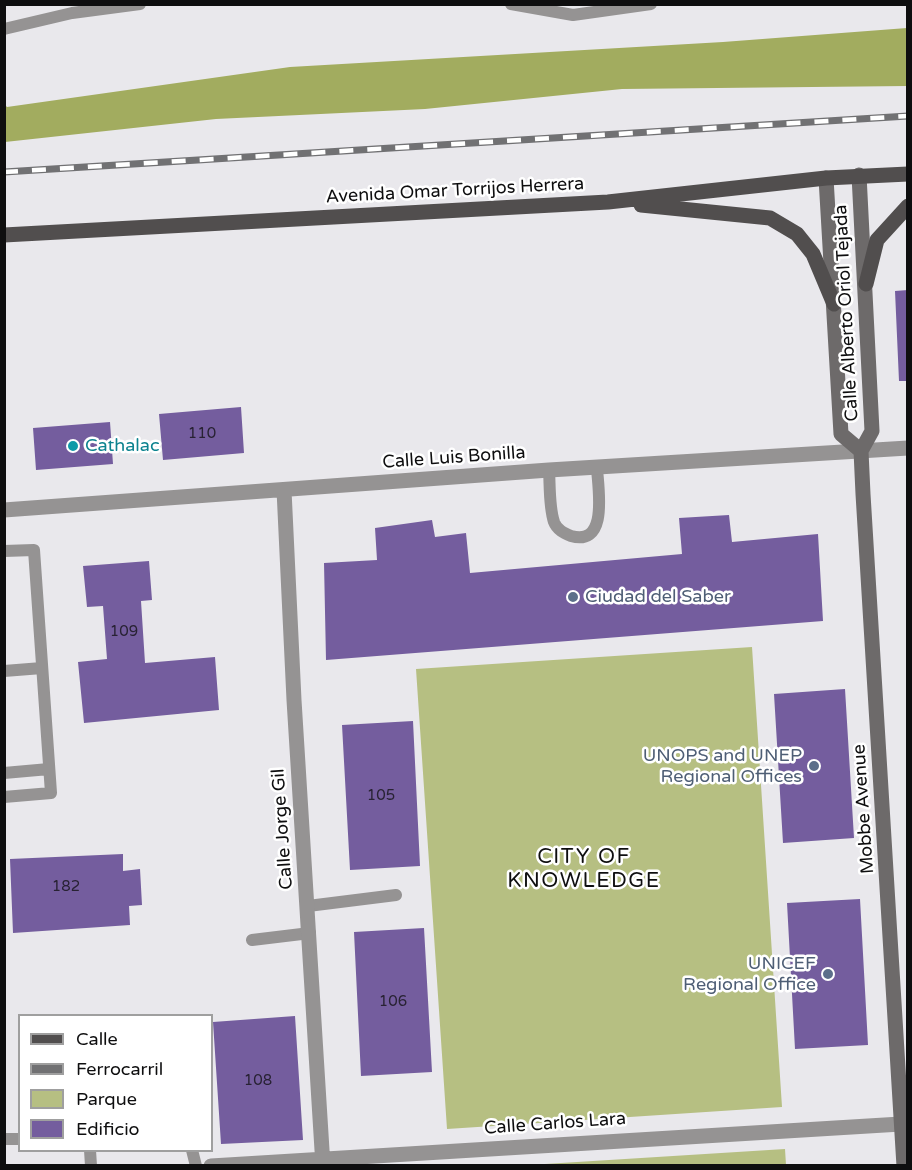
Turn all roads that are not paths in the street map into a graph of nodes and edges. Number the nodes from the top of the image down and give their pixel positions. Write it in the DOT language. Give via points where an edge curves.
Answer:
graph roads {
  1 [pos="140,4"];
  2 [pos="511,4"];
  3 [pos="651,4"];
  4 [pos="4,30"];
  5 [pos="908,174"];
  6 [pos="859,176"];
  7 [pos="826,178"];
  8 [pos="608,202"];
  9 [pos="908,206"];
  10 [pos="4,235"];
  11 [pos="866,284"];
  12 [pos="834,304"];
  13 [pos="908,448"];
  14 [pos="861,451"];
  15 [pos="597,468"];
  16 [pos="549,470"];
  17 [pos="284,490"];
  18 [pos="4,510"];
  19 [pos="4,551"];
  20 [pos="42,668"];
  21 [pos="4,671"];
  22 [pos="49,770"];
  23 [pos="4,773"];
  24 [pos="4,797"];
  25 [pos="396,895"];
  26 [pos="308,906"];
  27 [pos="310,933"];
  28 [pos="252,940"];
  29 [pos="901,1124"];
  30 [pos="322,1163"];
  31 [pos="211,1166"];
  32 [pos="904,1166"];
  1 -- 4 [label="lane" via="72,13"];
  2 -- 3 [label="lane" via="573,15"];
  5 -- 6 [label="main road, Avenida Omar Torrijos Herrera"];
  6 -- 7 [label="main road, Avenida Omar Torrijos Herrera"];
  6 -- 11 [label="street, Calle Alberto Oriol Tejada"];
  7 -- 8 [label="main road, Avenida Omar Torrijos Herrera"];
  7 -- 12 [label="street, Calle Alberto Oriol Tejada"];
  8 -- 10 [label="main road, Avenida Omar Torrijos Herrera"];
  8 -- 12 [label="main road" via="771,218 796,234 813,254"];
  9 -- 11 [label="main road" via="877,240"];
  11 -- 14 [label="street, Calle Alberto Oriol Tejada" via="872,431"];
  12 -- 14 [label="street, Calle Alberto Oriol Tejada" via="841,434"];
  13 -- 14 [label="street, Calle Luis Bonilla"];
  14 -- 15 [label="street, Calle Luis Bonilla"];
  14 -- 29 [label="street, Mobbe Avenue"];
  15 -- 16 [label="street, Calle Luis Bonilla"];
  15 -- 16 [label="lane" via="596,529 576,537 564,534 554,521"];
  16 -- 17 [label="street, Calle Luis Bonilla"];
  17 -- 18 [label="street, Calle Luis Bonilla"];
  17 -- 26 [label="street, Calle Jorge Gil"];
  19 -- 20 [label="lane" via="34,550"];
  20 -- 21 [label="lane"];
  20 -- 22 [label="lane"];
  22 -- 23 [label="lane"];
  22 -- 24 [label="lane" via="51,793"];
  25 -- 26 [label="lane"];
  26 -- 27 [label="street, Calle Jorge Gil"];
  27 -- 28 [label="lane"];
  27 -- 30 [label="street, Calle Jorge Gil"];
  29 -- 30 [label="street, Calle Carlos Lara" via="735,1132"];
  29 -- 32 [label="street, Mobbe Avenue"];
  30 -- 31 [label="street, Calle Carlos Lara"];
}
